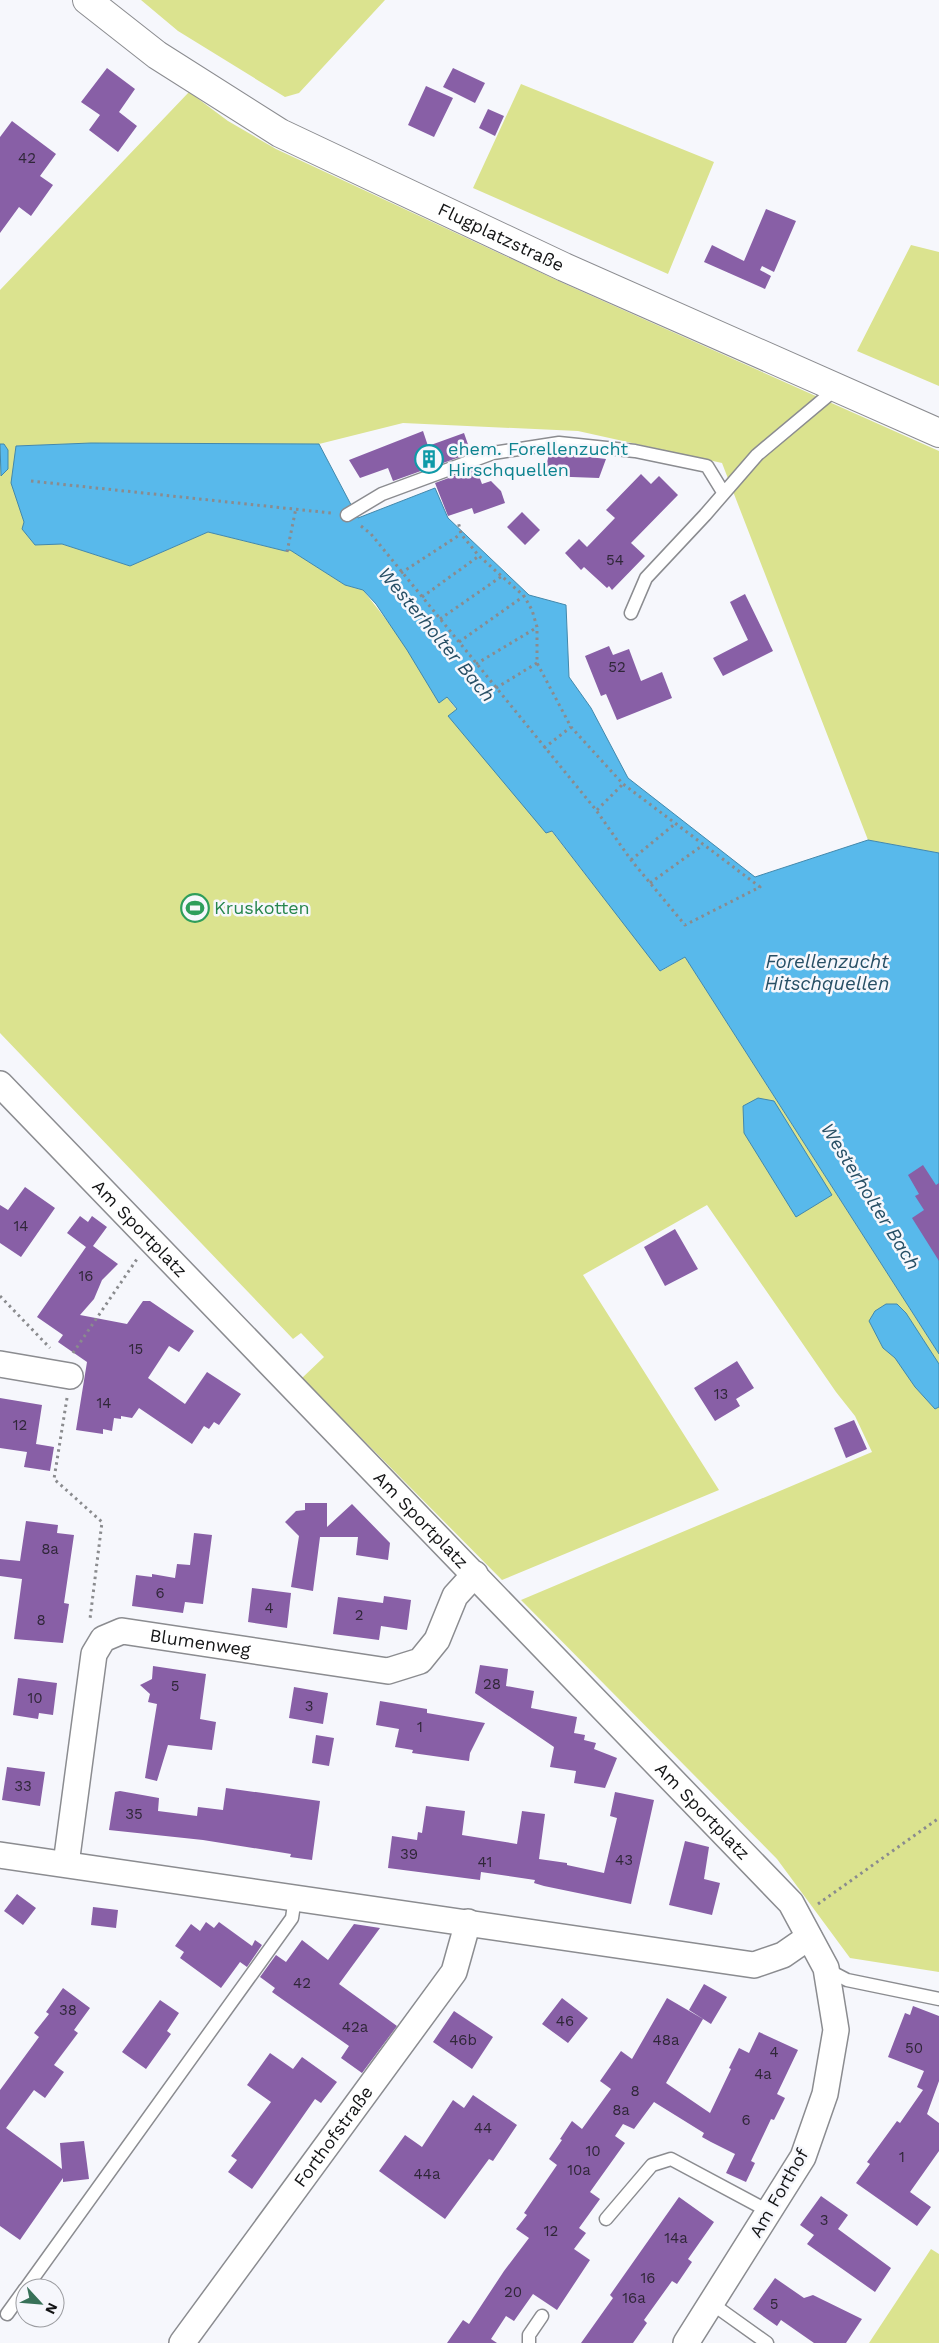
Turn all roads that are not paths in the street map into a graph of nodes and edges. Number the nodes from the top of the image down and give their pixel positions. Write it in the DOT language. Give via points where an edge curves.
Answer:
graph roads {
  1 [pos="87,0"];
  2 [pos="837,388"];
  3 [pos="939,433"];
  4 [pos="723,492"];
  5 [pos="347,515"];
  6 [pos="631,613"];
  7 [pos="0,1084"];
  8 [pos="0,1364"];
  9 [pos="69,1368"];
  10 [pos="474,1574"];
  11 [pos="0,1855"];
  12 [pos="66,1864"];
  13 [pos="295,1898"];
  14 [pos="468,1922"];
  15 [pos="804,1927"];
  16 [pos="826,1968"];
  17 [pos="939,1999"];
  18 [pos="770,2212"];
  19 [pos="606,2220"];
  20 [pos="33,2278"];
  21 [pos="15,2303"];
  22 [pos="711,2303"];
  23 [pos="7,2314"];
  24 [pos="542,2316"];
  25 [pos="182,2343"];
  26 [pos="529,2343"];
  27 [pos="686,2343"];
  28 [pos="767,2343"];
  1 -- 2 [label="street, Flugplatzstraße" via="157,55 280,134 564,267"];
  2 -- 3 [label="street, Flugplatzstraße"];
  2 -- 4 [label="lane" via="757,454"];
  4 -- 5 [label="lane" via="706,466 636,451 560,443 493,453 382,494"];
  4 -- 6 [label="lane" via="646,578"];
  7 -- 10 [label="street, Am Sportplatz"];
  8 -- 9 [label="street"];
  10 -- 12 [label="street, Blumenweg" via="455,1596 437,1640 420,1661 388,1671 122,1632 103,1639 94,1654"];
  10 -- 15 [label="street, Am Sportplatz" via="791,1903"];
  11 -- 12 [label="street"];
  12 -- 13 [label="street"];
  13 -- 14 [label="street"];
  13 -- 20 [label="lane" via="292,1918"];
  14 -- 15 [label="street" via="754,1965 783,1955"];
  14 -- 25 [label="street, Forthofstraße" via="454,1972"];
  15 -- 16 [label="street, Am Sportplatz"];
  16 -- 17 [label="lane" via="847,1980"];
  16 -- 18 [label="street, Am Forthof" via="836,2030 826,2094 803,2157"];
  18 -- 19 [label="lane" via="671,2159 652,2165"];
  18 -- 22 [label="street, Am Forthof"];
  21 -- 23 [label="lane"];
  22 -- 27 [label="street, Am Forthof"];
  22 -- 28 [label="lane"];
  24 -- 26 [label="lane" via="529,2335"];
}
